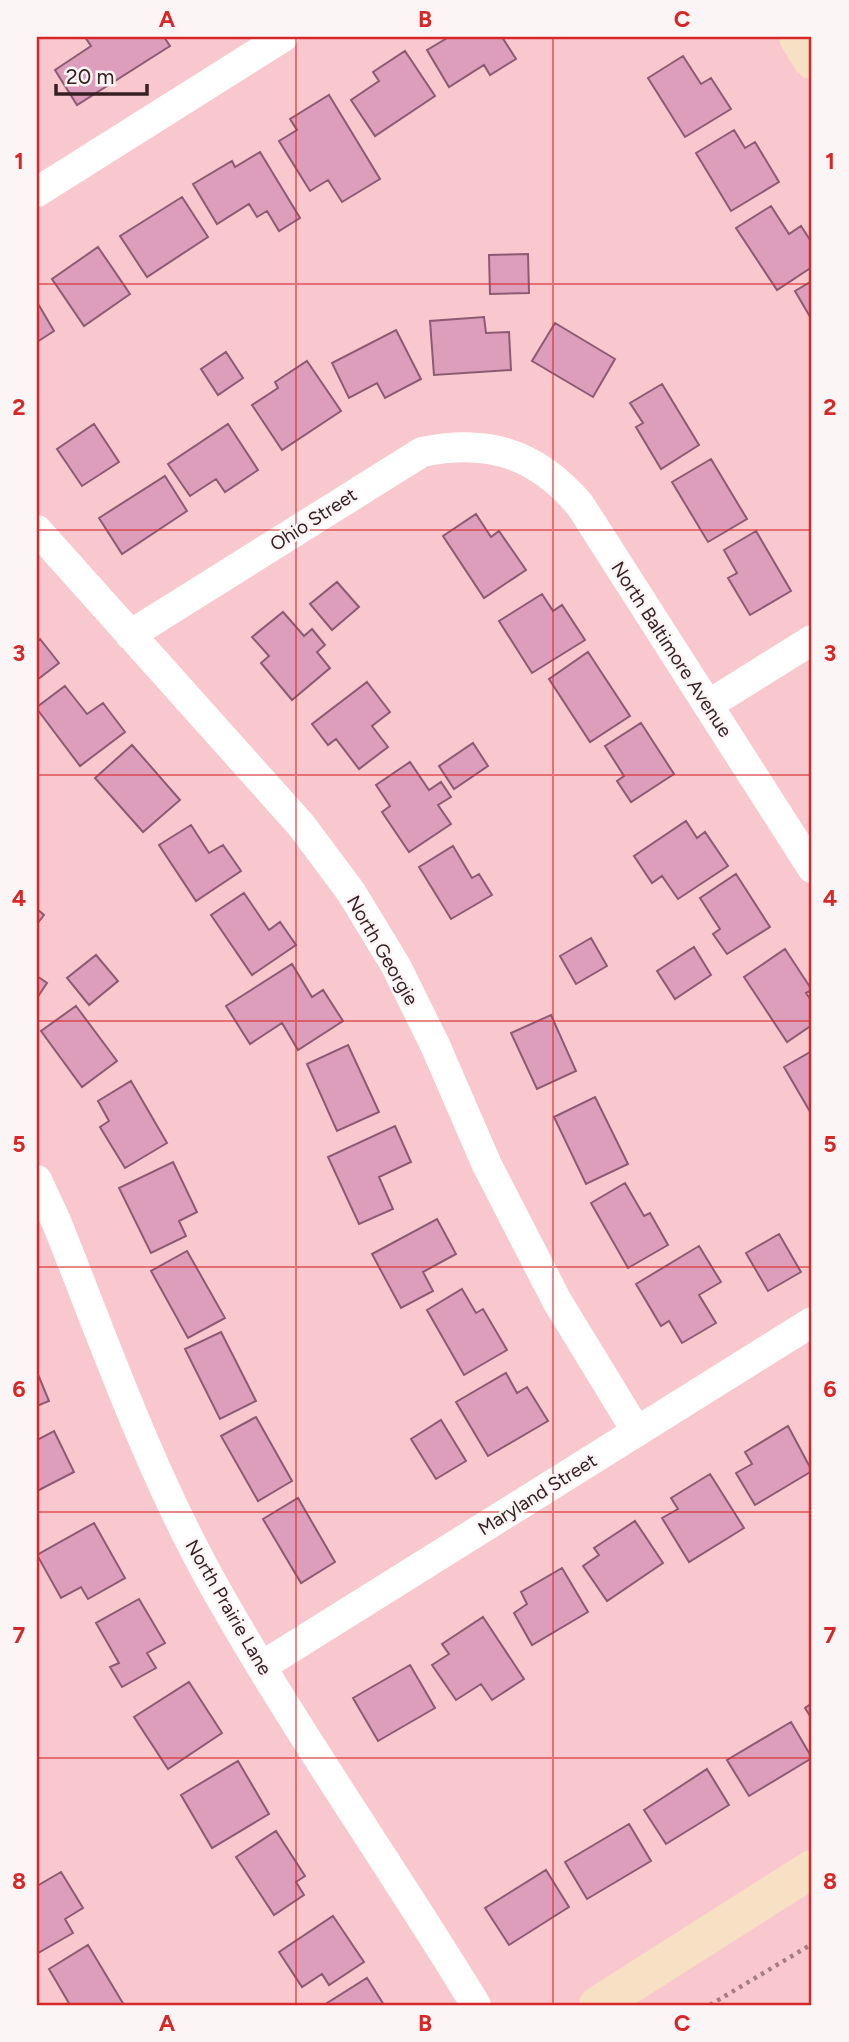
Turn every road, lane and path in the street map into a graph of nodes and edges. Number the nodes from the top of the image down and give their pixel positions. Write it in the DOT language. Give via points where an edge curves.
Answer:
graph roads {
  1 [pos="283,37"];
  2 [pos="798,37"];
  3 [pos="252,45"];
  4 [pos="812,60"];
  5 [pos="37,192"];
  6 [pos="509,453"];
  7 [pos="37,530"];
  8 [pos="130,635"];
  9 [pos="812,640"];
  10 [pos="708,705"];
  11 [pos="812,868"];
  12 [pos="37,1180"];
  13 [pos="812,1322"];
  14 [pos="637,1432"];
  15 [pos="262,1666"];
  16 [pos="812,1869"];
  17 [pos="812,1944"];
  18 [pos="476,2005"];
  19 [pos="598,2005"];
  20 [pos="710,2005"];
  1 -- 3 [label="street"];
  2 -- 4 [label="main road"];
  3 -- 5 [label="street"];
  6 -- 8 [label="street, Ohio Street" via="467,447 422,452"];
  6 -- 10 [label="street, North Baltimore Avenue" via="532,462 562,484 580,505"];
  7 -- 8 [label="street, North Georgie"];
  8 -- 14 [label="street, North Georgie" via="301,825 351,892 436,1045 488,1165 557,1301"];
  9 -- 10 [label="street"];
  10 -- 11 [label="street, North Baltimore Avenue"];
  12 -- 15 [label="street, North Prairie Lane" via="161,1484"];
  13 -- 14 [label="street, Maryland Street"];
  14 -- 15 [label="street, Maryland Street"];
  15 -- 18 [label="street, North Prairie Lane"];
  16 -- 19 [label="main road"];
  17 -- 20 [label="path"];
}
